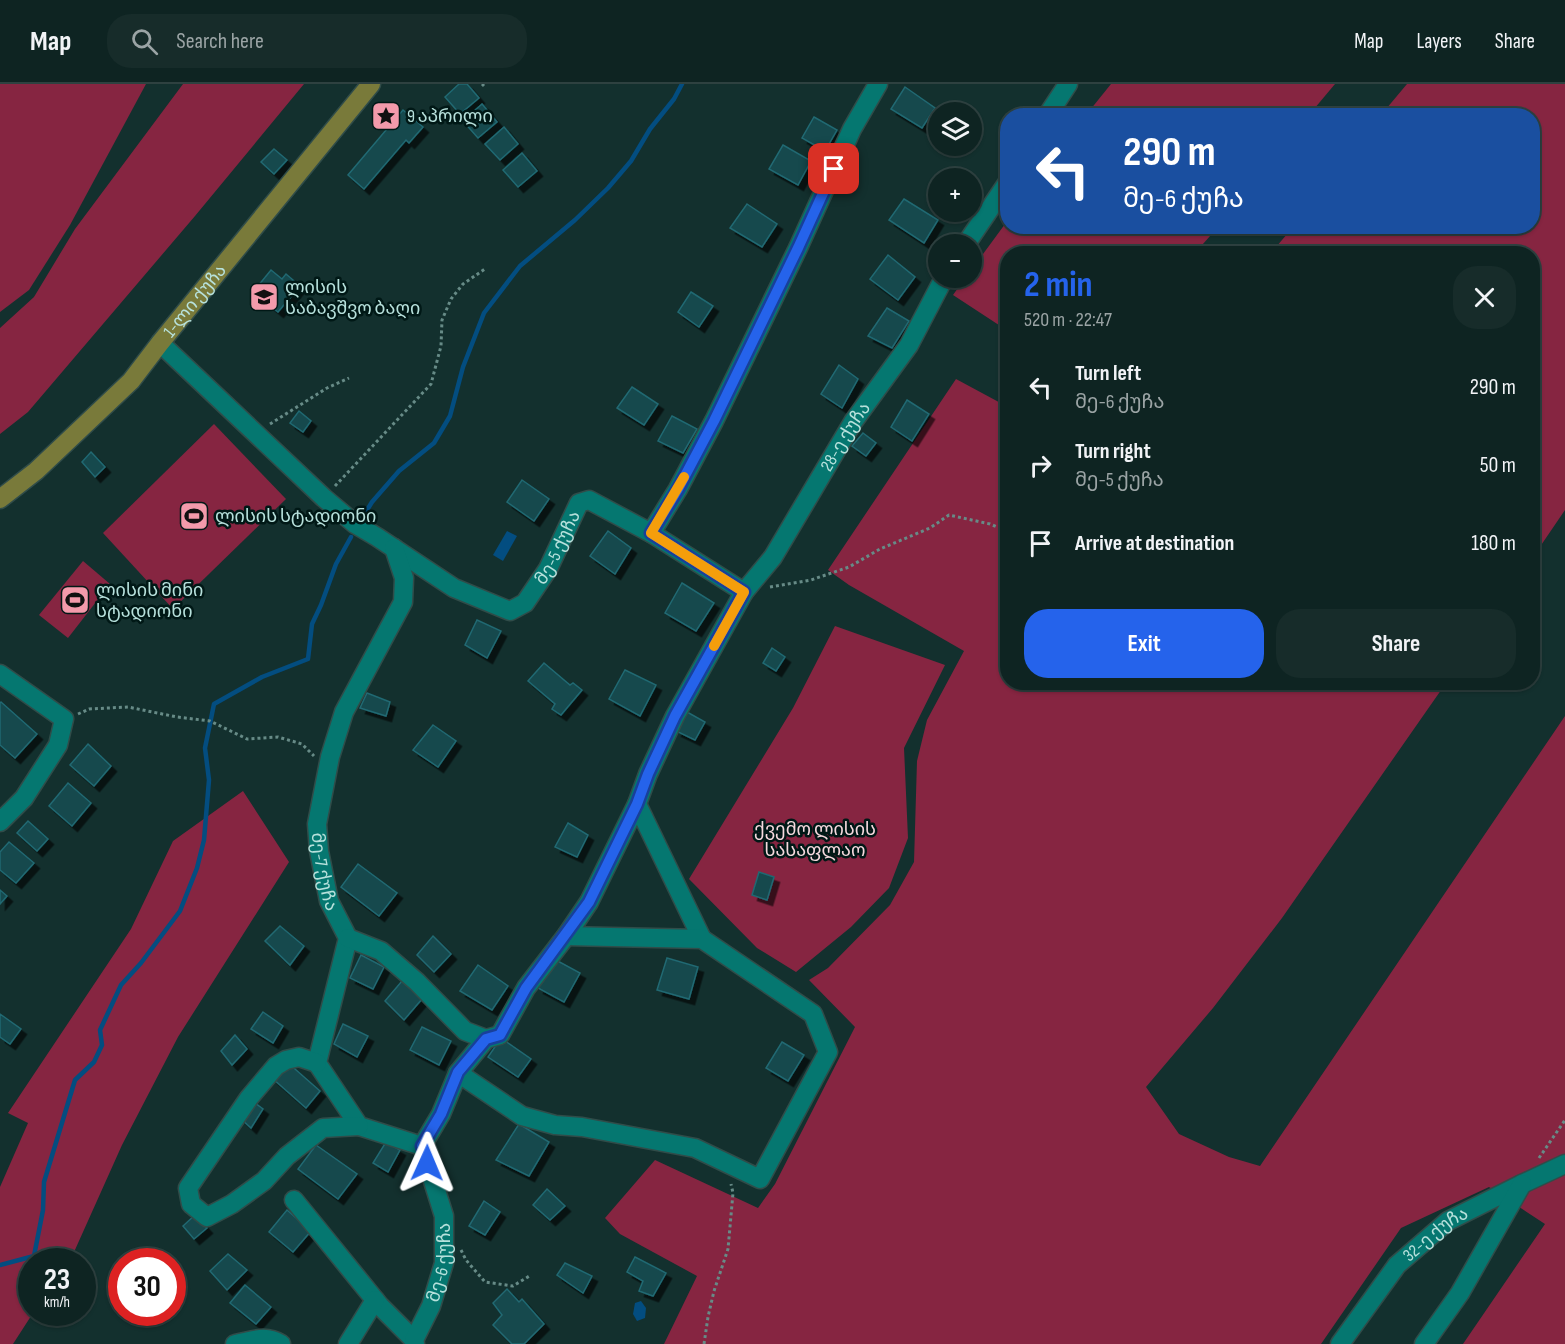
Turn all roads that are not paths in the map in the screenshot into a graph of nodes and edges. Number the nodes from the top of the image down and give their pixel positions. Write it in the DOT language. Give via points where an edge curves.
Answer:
graph roads {
  1 [pos="371,84"];
  2 [pos="878,84"];
  3 [pos="1068,84"];
  4 [pos="1052,108"];
  5 [pos="1000,194"];
  6 [pos="973,234"];
  7 [pos="939,288"];
  8 [pos="160,343"];
  9 [pos="0,499"];
  10 [pos="651,533"];
  11 [pos="394,548"];
  12 [pos="744,592"];
  13 [pos="0,674"];
  14 [pos="637,804"];
  15 [pos="0,822"];
  16 [pos="566,936"];
  17 [pos="348,938"];
  18 [pos="702,939"];
  19 [pos="486,1039"];
  20 [pos="316,1063"];
  21 [pos="458,1072"];
  22 [pos="359,1126"];
  23 [pos="422,1146"];
  24 [pos="1565,1164"];
  25 [pos="1522,1184"];
  26 [pos="294,1200"];
  27 [pos="375,1300"];
  28 [pos="414,1342"];
  29 [pos="236,1344"];
  30 [pos="281,1344"];
  31 [pos="348,1344"];
  32 [pos="1340,1344"];
  33 [pos="1424,1344"];
  1 -- 8 [label="main road, 1-ლი ქუჩა"];
  2 -- 10 [label="street" via="852,129 714,421"];
  3 -- 4 [label="street"];
  5 -- 6 [label="street"];
  7 -- 12 [label="street, 28-ე ქუჩა" via="909,345 853,422 773,557"];
  8 -- 9 [label="main road, 1-ლი ქუჩა" via="130,381 36,471"];
  8 -- 11 [label="street, მე-5 ქუჩა" via="324,498 355,524"];
  10 -- 11 [label="street, მე-5 ქუჩა" via="590,500 579,503 548,568 525,603 510,611 454,588"];
  10 -- 12 [label="street"];
  11 -- 17 [label="street, მე-7 ქუჩა" via="404,578 403,602 344,712 317,824 329,901"];
  12 -- 14 [label="street" via="675,716"];
  13 -- 15 [label="street" via="64,719 58,745 24,798"];
  14 -- 16 [label="street" via="589,902"];
  14 -- 18 [label="street"];
  16 -- 18 [label="street"];
  16 -- 19 [label="street" via="526,988 500,1035"];
  17 -- 19 [label="street" via="381,951 465,1031"];
  17 -- 20 [label="street"];
  18 -- 21 [label="street" via="813,1014 828,1052 760,1179 695,1148 522,1116"];
  19 -- 21 [label="street"];
  20 -- 22 [label="street"];
  20 -- 22 [label="street" via="299,1057 276,1066 249,1098 188,1188 191,1204 207,1217 264,1181 287,1156 323,1128"];
  21 -- 23 [label="street" via="441,1114"];
  22 -- 23 [label="street"];
  23 -- 28 [label="street, მე-6 ქუჩა" via="444,1216 444,1263 431,1306"];
  24 -- 25 [label="street, 32-ე ქუჩა"];
  25 -- 32 [label="street, 32-ე ქუჩა" via="1448,1221 1397,1265"];
  25 -- 33 [label="street" via="1460,1293"];
  26 -- 27 [label="street"];
  27 -- 28 [label="street"];
  27 -- 31 [label="street"];
  29 -- 30 [label="street" via="258,1338"];
}
